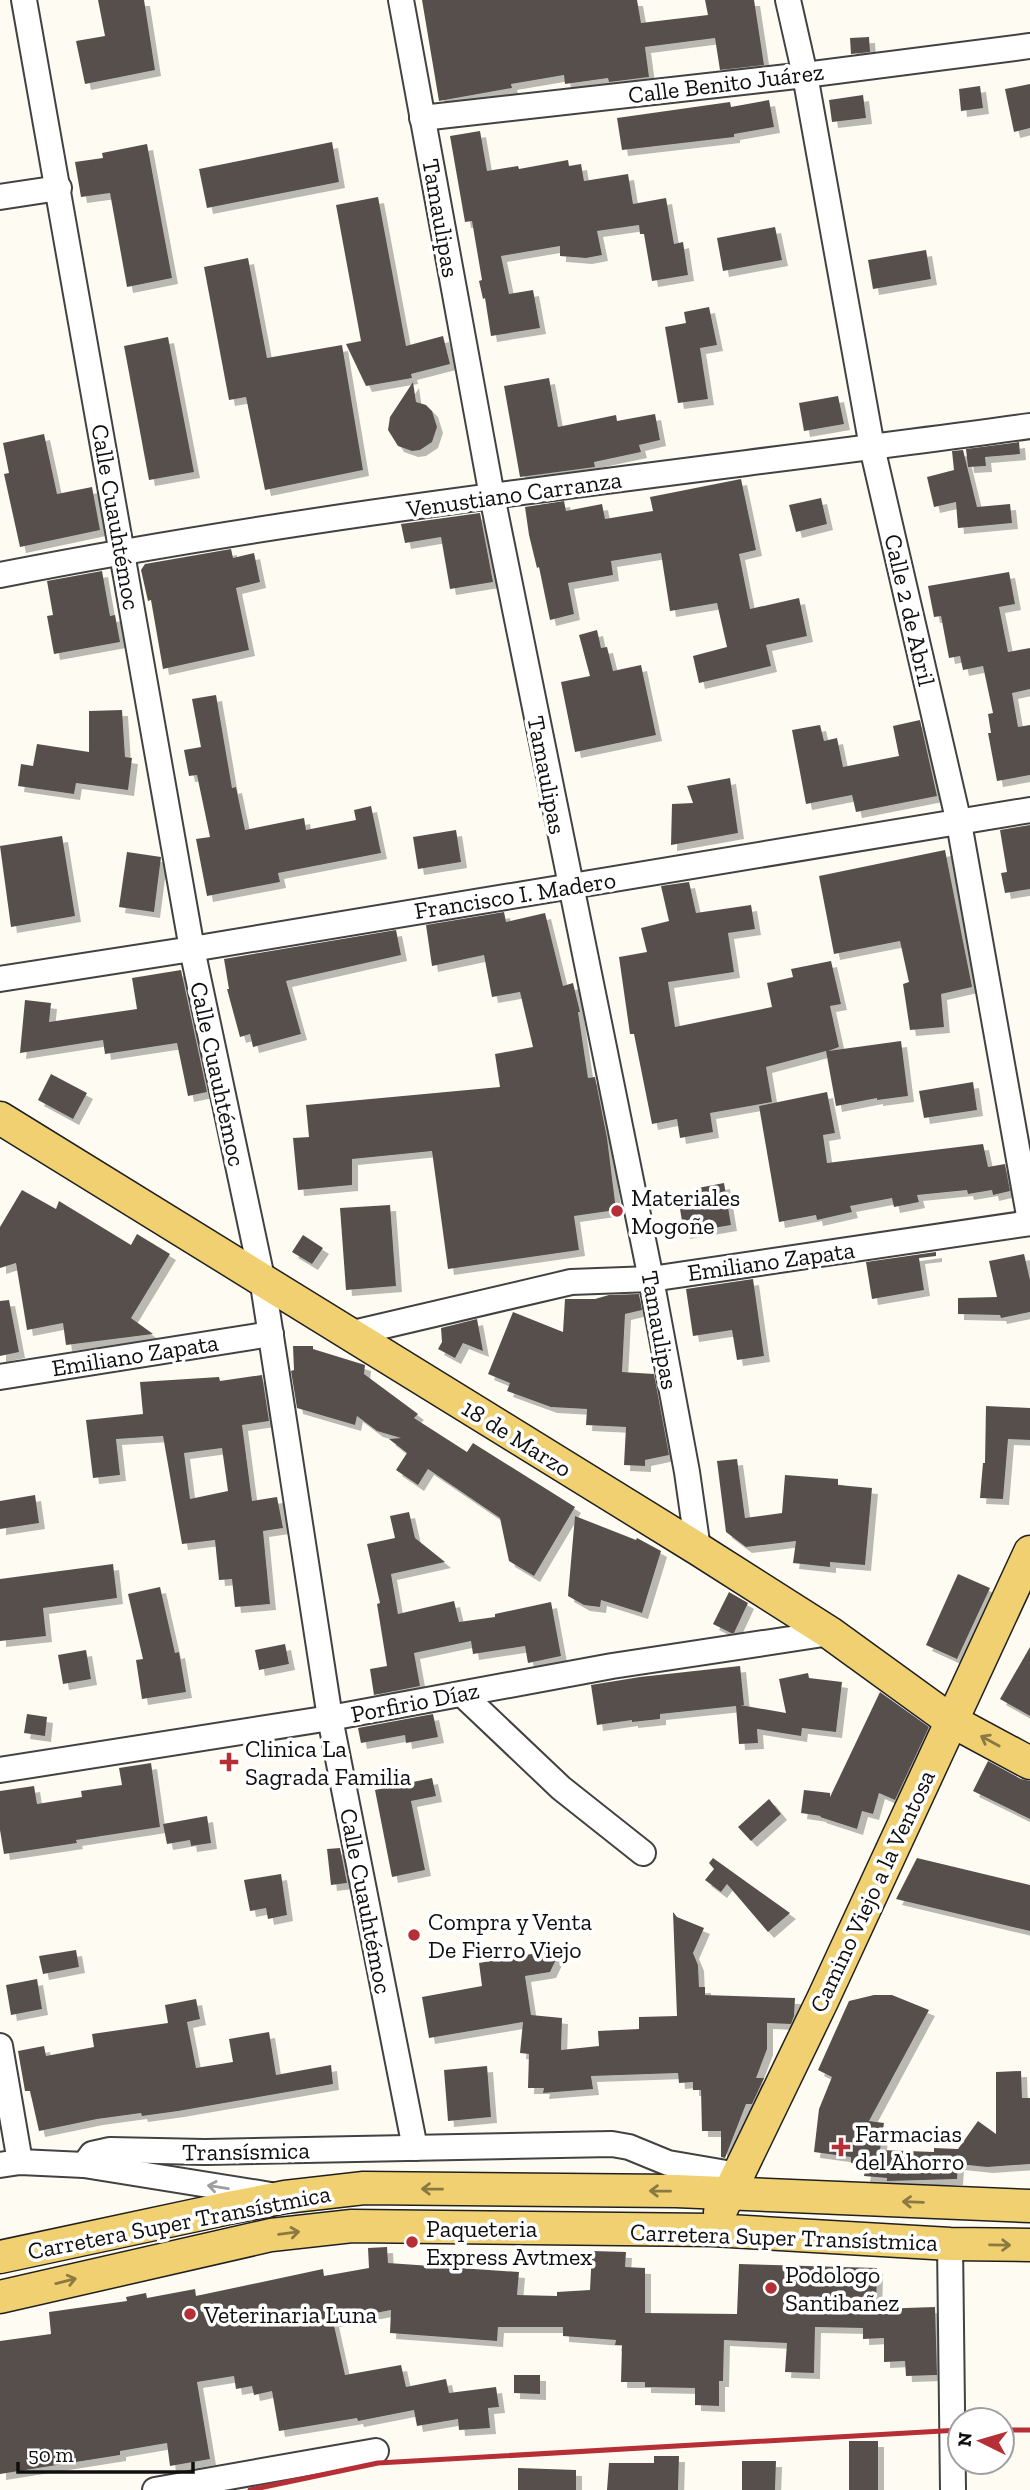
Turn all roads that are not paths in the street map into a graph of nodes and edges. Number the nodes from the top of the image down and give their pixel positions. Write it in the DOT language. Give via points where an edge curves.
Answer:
graph roads {
  1 [pos="24,0"];
  2 [pos="401,0"];
  3 [pos="788,0"];
  4 [pos="1030,46"];
  5 [pos="805,75"];
  6 [pos="422,118"];
  7 [pos="59,188"];
  8 [pos="0,197"];
  9 [pos="1030,426"];
  10 [pos="872,447"];
  11 [pos="492,496"];
  12 [pos="122,551"];
  13 [pos="0,575"];
  14 [pos="1030,810"];
  15 [pos="959,823"];
  16 [pos="570,886"];
  17 [pos="192,949"];
  18 [pos="0,979"];
  19 [pos="0,1118"];
  20 [pos="1030,1222"];
  21 [pos="262,1278"];
  22 [pos="650,1279"];
  23 [pos="271,1334"];
  24 [pos="349,1334"];
  25 [pos="0,1377"];
  26 [pos="698,1549"];
  27 [pos="1030,1552"];
  28 [pos="830,1633"];
  29 [pos="462,1694"];
  30 [pos="330,1718"];
  31 [pos="950,1720"];
  32 [pos="1030,1763"];
  33 [pos="0,1770"];
  34 [pos="643,1853"];
  35 [pos="0,2046"];
  36 [pos="415,2148"];
  37 [pos="10,2163"];
  38 [pos="84,2165"];
  39 [pos="733,2185"];
  40 [pos="285,2197"];
  41 [pos="1030,2206"];
  42 [pos="712,2230"];
  43 [pos="950,2244"];
  44 [pos="1030,2245"];
  45 [pos="0,2257"];
  46 [pos="0,2297"];
  47 [pos="376,2451"];
  48 [pos="155,2490"];
  49 [pos="953,2490"];
  1 -- 7 [label="street, Calle Cuauhtémoc"];
  2 -- 6 [label="street, Tamaulipas"];
  3 -- 5 [label="street, Calle 2 de Abril"];
  4 -- 5 [label="street, Calle Benito Juárez"];
  5 -- 6 [label="street, Calle Benito Juárez"];
  5 -- 10 [label="street, Calle 2 de Abril"];
  6 -- 11 [label="street, Tamaulipas"];
  7 -- 8 [label="street"];
  7 -- 12 [label="street, Calle Cuauhtémoc"];
  9 -- 10 [label="street, Venustiano Carranza"];
  10 -- 11 [label="street, Venustiano Carranza"];
  10 -- 15 [label="street, Calle 2 de Abril"];
  11 -- 12 [label="street, Venustiano Carranza"];
  11 -- 16 [label="street, Tamaulipas"];
  12 -- 13 [label="street, Venustiano Carranza"];
  12 -- 17 [label="street, Calle Cuauhtémoc"];
  14 -- 15 [label="street, Francisco I. Madero"];
  15 -- 16 [label="street, Francisco I. Madero"];
  15 -- 20 [label="street, Calle 2 de Abril"];
  16 -- 17 [label="street, Francisco I. Madero"];
  16 -- 22 [label="street, Tamaulipas"];
  17 -- 18 [label="street, Francisco I. Madero"];
  17 -- 21 [label="street, Calle Cuauhtémoc"];
  19 -- 21 [label="main road, 18 de Marzo"];
  20 -- 22 [label="street, Emiliano Zapata"];
  21 -- 23 [label="street, Calle Cuauhtémoc"];
  21 -- 24 [label="main road, 18 de Marzo"];
  22 -- 24 [label="street, Emiliano Zapata" via="571,1282"];
  22 -- 26 [label="street, Tamaulipas"];
  23 -- 25 [label="street, Emiliano Zapata"];
  23 -- 30 [label="street, Calle Cuauhtémoc"];
  24 -- 26 [label="main road, 18 de Marzo"];
  26 -- 28 [label="main road, 18 de Marzo"];
  27 -- 31 [label="main road, Camino Viejo a la Ventosa"];
  28 -- 29 [label="street, Porfirio Díaz" via="612,1665"];
  28 -- 31 [label="main road, 18 de Marzo"];
  29 -- 30 [label="street, Porfirio Díaz"];
  29 -- 34 [label="street" via="561,1788"];
  30 -- 33 [label="street, Porfirio Díaz"];
  30 -- 36 [label="street, Calle Cuauhtémoc"];
  32 -- 31 [label="main road, 18 de Marzo, one-way"];
  31 -- 39 [label="main road, Camino Viejo a la Ventosa"];
  35 -- 37 [label="street"];
  36 -- 38 [label="street, Transísmica" via="110,2150 92,2154"];
  36 -- 39 [label="street, Transísmica" via="612,2144"];
  37 -- 38 [label="street, Transísmica"];
  40 -- 38 [label="street, Transísmica, one-way"];
  39 -- 40 [label="main road, Carretera Super Transístmica, one-way" via="676,2191 364,2188"];
  41 -- 39 [label="main road, Carretera Super Transístmica, one-way"];
  39 -- 42 [label="main road, Camino Viejo a la Ventosa"];
  40 -- 45 [label="main road, Carretera Super Transístmica"];
  42 -- 43 [label="main road, Carretera Super Transístmica"];
  46 -- 42 [label="main road, Carretera Super Transístmica, one-way" via="271,2235 352,2226"];
  43 -- 44 [label="main road, Carretera Super Transístmica, one-way"];
  43 -- 49 [label="street"];
  47 -- 48 [label="street"];
}
